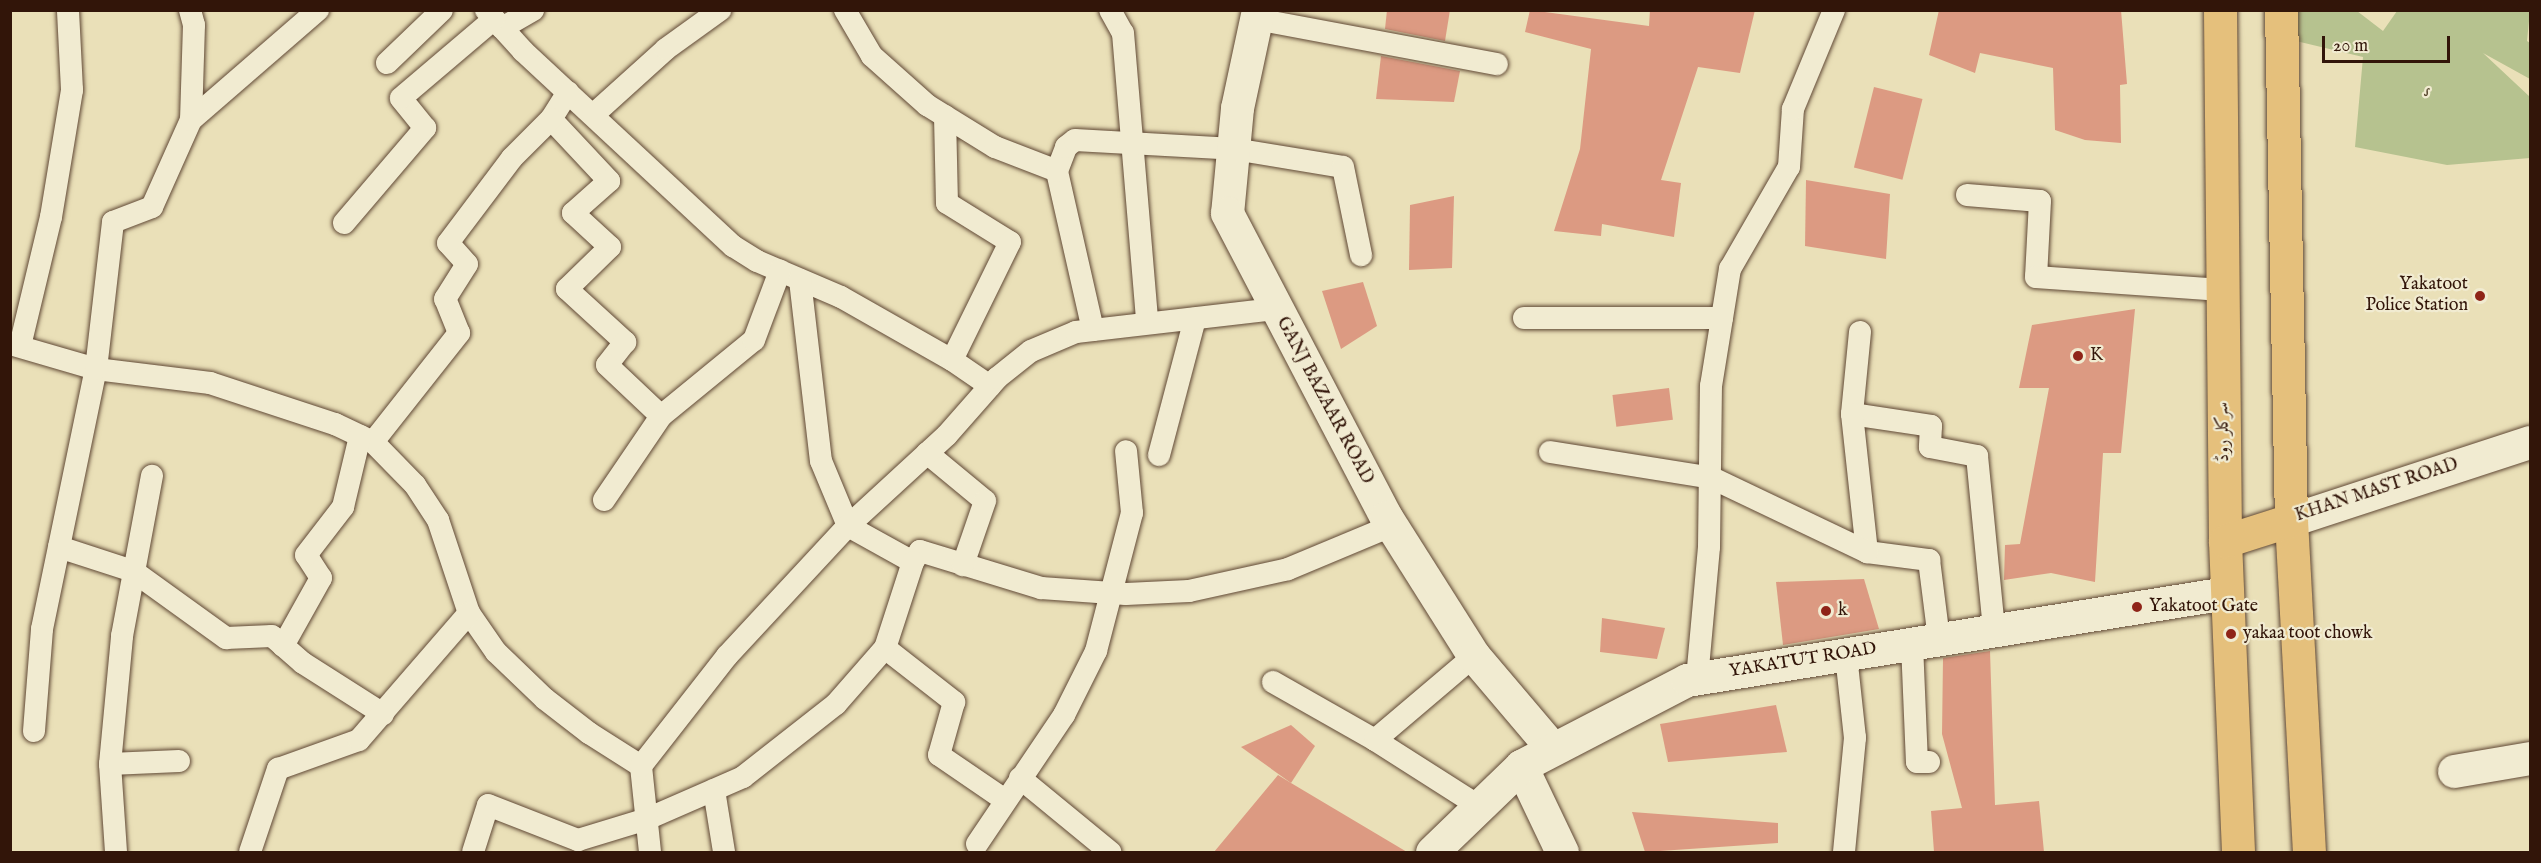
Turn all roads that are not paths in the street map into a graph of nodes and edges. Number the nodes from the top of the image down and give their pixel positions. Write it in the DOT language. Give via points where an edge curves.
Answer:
graph roads {
  1 [pos="68,10"];
  2 [pos="190,10"];
  3 [pos="318,10"];
  4 [pos="442,10"];
  5 [pos="533,10"];
  6 [pos="720,10"];
  7 [pos="845,10"];
  8 [pos="1110,10"];
  9 [pos="1834,10"];
  10 [pos="2220,10"];
  11 [pos="2281,10"];
  12 [pos="1257,15"];
  13 [pos="494,19"];
  14 [pos="387,63"];
  15 [pos="1497,64"];
  16 [pos="568,93"];
  17 [pos="593,115"];
  18 [pos="945,116"];
  19 [pos="551,119"];
  20 [pos="191,120"];
  21 [pos="1134,143"];
  22 [pos="1234,149"];
  23 [pos="1057,171"];
  24 [pos="1967,195"];
  25 [pos="344,222"];
  26 [pos="1361,255"];
  27 [pos="780,271"];
  28 [pos="800,280"];
  29 [pos="2222,290"];
  30 [pos="1275,309"];
  31 [pos="1195,318"];
  32 [pos="1524,318"];
  33 [pos="1722,318"];
  34 [pos="1147,321"];
  35 [pos="1093,330"];
  36 [pos="1860,332"];
  37 [pos="14,340"];
  38 [pos="952,360"];
  39 [pos="96,369"];
  40 [pos="990,386"];
  41 [pos="1852,414"];
  42 [pos="661,416"];
  43 [pos="366,439"];
  44 [pos="2530,442"];
  45 [pos="1126,451"];
  46 [pos="1550,452"];
  47 [pos="927,453"];
  48 [pos="1159,455"];
  49 [pos="152,476"];
  50 [pos="1712,478"];
  51 [pos="604,500"];
  52 [pos="2291,520"];
  53 [pos="848,526"];
  54 [pos="1391,526"];
  55 [pos="2225,542"];
  56 [pos="59,547"];
  57 [pos="1867,552"];
  58 [pos="913,562"];
  59 [pos="963,565"];
  60 [pos="132,571"];
  61 [pos="2226,593"];
  62 [pos="1113,594"];
  63 [pos="469,613"];
  64 [pos="1994,630"];
  65 [pos="1926,642"];
  66 [pos="283,646"];
  67 [pos="885,648"];
  68 [pos="1846,655"];
  69 [pos="1474,656"];
  70 [pos="1697,679"];
  71 [pos="1273,682"];
  72 [pos="382,714"];
  73 [pos="34,731"];
  74 [pos="1375,740"];
  75 [pos="1552,748"];
  76 [pos="2530,758"];
  77 [pos="179,761"];
  78 [pos="1929,762"];
  79 [pos="110,764"];
  80 [pos="641,766"];
  81 [pos="1521,766"];
  82 [pos="2454,771"];
  83 [pos="1020,778"];
  84 [pos="714,790"];
  85 [pos="1005,800"];
  86 [pos="1477,805"];
  87 [pos="647,819"];
  88 [pos="977,844"];
  89 [pos="116,852"];
  90 [pos="250,852"];
  91 [pos="472,852"];
  92 [pos="650,852"];
  93 [pos="724,852"];
  94 [pos="1110,852"];
  95 [pos="1432,852"];
  96 [pos="1562,852"];
  97 [pos="1844,852"];
  98 [pos="2238,852"];
  99 [pos="2309,852"];
  1 -- 37 [label="lane" via="72,90 51,217"];
  2 -- 20 [label="lane" via="194,25"];
  3 -- 20 [label="lane"];
  4 -- 14 [label="lane"];
  5 -- 13 [label="lane"];
  6 -- 17 [label="lane" via="666,49"];
  7 -- 18 [label="lane" via="872,56 898,82"];
  8 -- 21 [label="lane" via="1123,33"];
  9 -- 33 [label="lane" via="1793,109 1789,166 1730,269"];
  10 -- 29 [label="main road, سرکلر روڈ"];
  11 -- 52 [label="main road"];
  12 -- 15 [label="lane"];
  12 -- 22 [label="street, GANJ BAZAAR ROAD" via="1237,108"];
  13 -- 16 [label="lane"];
  13 -- 25 [label="lane" via="401,98 425,128"];
  16 -- 17 [label="lane"];
  16 -- 19 [label="lane"];
  17 -- 27 [label="lane" via="733,246"];
  18 -- 23 [label="lane" via="995,147"];
  18 -- 38 [label="lane" via="947,203 1010,242"];
  19 -- 42 [label="lane" via="609,182 573,213 610,247 567,289 626,342 607,365"];
  19 -- 43 [label="lane" via="512,158 448,243 467,264 446,299 459,333"];
  20 -- 39 [label="lane" via="152,207 112,222"];
  21 -- 22 [label="lane"];
  21 -- 23 [label="lane" via="1075,140 1066,147"];
  21 -- 34 [label="lane"];
  22 -- 26 [label="lane" via="1343,167"];
  22 -- 30 [label="street, GANJ BAZAAR ROAD" via="1227,213"];
  23 -- 35 [label="lane"];
  24 -- 29 [label="lane" via="2040,201 2036,277"];
  27 -- 28 [label="lane"];
  27 -- 42 [label="lane" via="754,340"];
  28 -- 38 [label="lane" via="841,297"];
  28 -- 53 [label="lane" via="821,461"];
  29 -- 55 [label="main road, سرکلر روڈ"];
  30 -- 31 [label="lane"];
  30 -- 54 [label="street, GANJ BAZAAR ROAD"];
  31 -- 34 [label="lane"];
  31 -- 48 [label="lane"];
  32 -- 33 [label="lane"];
  33 -- 50 [label="lane" via="1711,386"];
  34 -- 35 [label="lane"];
  35 -- 40 [label="lane" via="1031,351"];
  36 -- 41 [label="lane"];
  37 -- 39 [label="lane"];
  38 -- 40 [label="lane"];
  39 -- 43 [label="lane" via="210,383"];
  39 -- 56 [label="lane"];
  40 -- 47 [label="lane"];
  41 -- 57 [label="lane"];
  41 -- 64 [label="lane" via="1931,426 1929,447 1977,456"];
  42 -- 51 [label="lane"];
  43 -- 63 [label="lane" via="415,485 438,520"];
  43 -- 66 [label="lane" via="343,507 306,555 321,578"];
  44 -- 52 [label="street, KHAN MAST ROAD"];
  45 -- 62 [label="lane" via="1132,513"];
  46 -- 50 [label="lane"];
  47 -- 53 [label="lane"];
  47 -- 59 [label="lane" via="985,501"];
  49 -- 60 [label="lane"];
  50 -- 57 [label="lane"];
  50 -- 70 [label="lane"];
  52 -- 55 [label="main road, KHAN MAST ROAD"];
  52 -- 99 [label="main road"];
  53 -- 58 [label="lane"];
  53 -- 80 [label="lane" via="727,656"];
  54 -- 62 [label="lane" via="1270,574 1189,591"];
  54 -- 69 [label="street, GANJ BAZAAR ROAD"];
  55 -- 61 [label="main road, سرکلر روڈ"];
  56 -- 60 [label="lane"];
  56 -- 73 [label="lane" via="42,629"];
  57 -- 65 [label="lane" via="1929,560"];
  58 -- 59 [label="lane" via="920,551"];
  58 -- 67 [label="lane"];
  59 -- 62 [label="lane" via="1041,588"];
  60 -- 66 [label="lane" via="226,638 272,636"];
  60 -- 79 [label="lane"];
  61 -- 64 [label="street, YAKATUT ROAD"];
  61 -- 98 [label="main road, سرکلر روڈ"];
  62 -- 83 [label="lane" via="1096,651 1064,715"];
  63 -- 72 [label="lane"];
  63 -- 80 [label="lane" via="496,652 545,699"];
  64 -- 65 [label="street, YAKATUT ROAD"];
  65 -- 68 [label="street, YAKATUT ROAD"];
  65 -- 78 [label="lane" via="1917,762"];
  66 -- 72 [label="lane"];
  67 -- 84 [label="lane" via="836,704 743,777"];
  67 -- 85 [label="lane" via="954,702 939,755"];
  68 -- 70 [label="street, YAKATUT ROAD"];
  68 -- 97 [label="lane" via="1855,738"];
  69 -- 74 [label="lane"];
  69 -- 75 [label="street, GANJ BAZAAR ROAD"];
  70 -- 75 [label="street, YAKATUT ROAD"];
  71 -- 74 [label="lane"];
  72 -- 90 [label="lane" via="359,740 278,768"];
  74 -- 86 [label="lane"];
  75 -- 81 [label="street, YAKATUT ROAD"];
  76 -- 82 [label="street"];
  77 -- 79 [label="lane"];
  79 -- 89 [label="lane"];
  80 -- 87 [label="lane"];
  81 -- 86 [label="street, YAKATUT ROAD"];
  81 -- 96 [label="street"];
  83 -- 85 [label="lane"];
  83 -- 94 [label="lane"];
  84 -- 87 [label="lane"];
  84 -- 93 [label="lane"];
  85 -- 88 [label="lane"];
  86 -- 95 [label="street, YAKATUT ROAD"];
  87 -- 91 [label="lane" via="578,840 488,806"];
  87 -- 92 [label="lane"];
}
